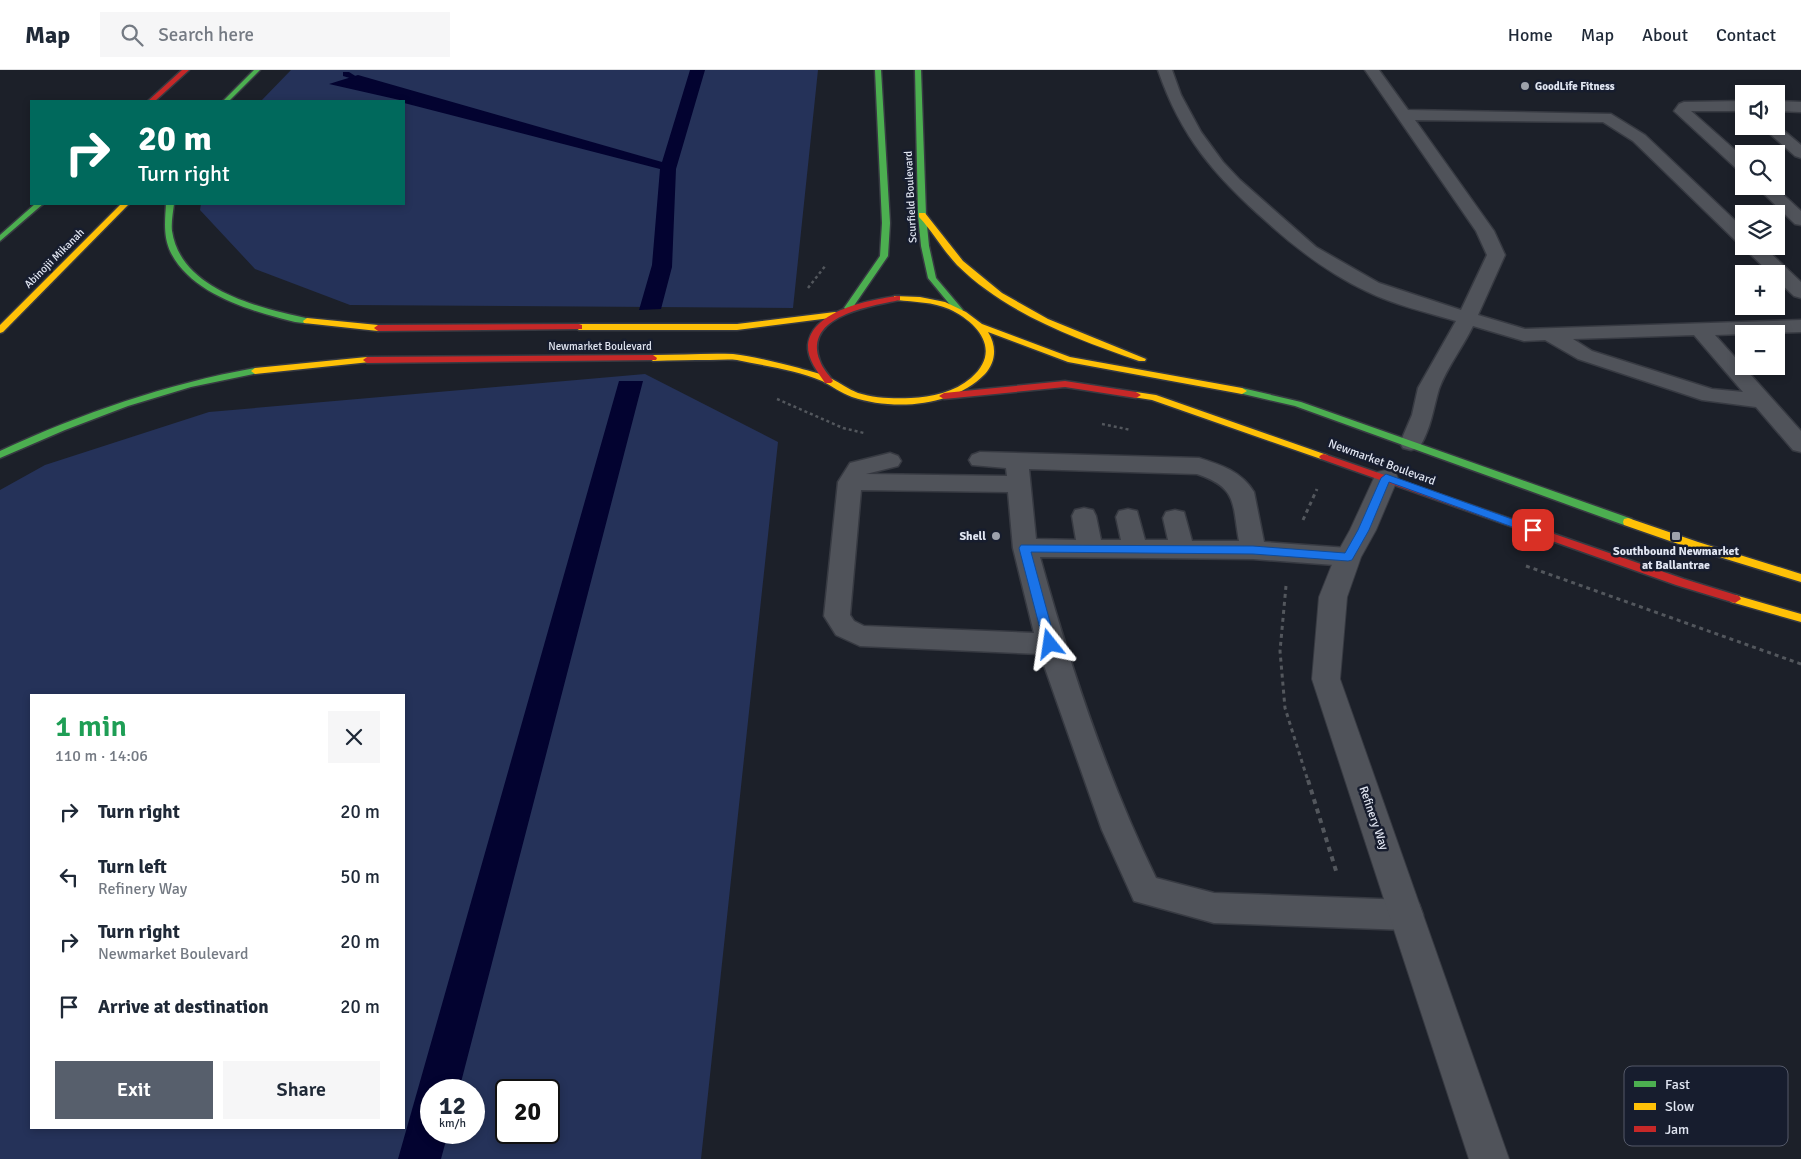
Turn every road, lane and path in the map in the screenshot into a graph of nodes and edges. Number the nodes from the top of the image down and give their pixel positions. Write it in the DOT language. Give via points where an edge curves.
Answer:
graph roads {
  1 [pos="186,70"];
  2 [pos="257,70"];
  3 [pos="878,70"];
  4 [pos="918,70"];
  5 [pos="1165,70"];
  6 [pos="1372,70"];
  7 [pos="152,100"];
  8 [pos="227,100"];
  9 [pos="1735,106"];
  10 [pos="1785,106"];
  11 [pos="1801,107"];
  12 [pos="1404,115"];
  13 [pos="1780,135"];
  14 [pos="1801,153"];
  15 [pos="1735,159"];
  16 [pos="1774,195"];
  17 [pos="38,205"];
  18 [pos="124,205"];
  19 [pos="170,205"];
  20 [pos="922,215"];
  21 [pos="1801,220"];
  22 [pos="1735,231"];
  23 [pos="0,239"];
  24 [pos="1762,255"];
  25 [pos="1801,292"];
  26 [pos="848,308"];
  27 [pos="960,311"];
  28 [pos="835,316"];
  29 [pos="1467,319"];
  30 [pos="979,326"];
  31 [pos="1801,326"];
  32 [pos="1699,329"];
  33 [pos="0,330"];
  34 [pos="1546,333"];
  35 [pos="830,381"];
  36 [pos="1227,387"];
  37 [pos="944,396"];
  38 [pos="1762,401"];
  39 [pos="1411,443"];
  40 [pos="1801,445"];
  41 [pos="0,455"];
  42 [pos="980,460"];
  43 [pos="890,461"];
  44 [pos="1017,461"];
  45 [pos="1386,478"];
  46 [pos="850,482"];
  47 [pos="1020,484"];
  48 [pos="1084,516"];
  49 [pos="1128,517"];
  50 [pos="1175,518"];
  51 [pos="1025,548"];
  52 [pos="1090,548"];
  53 [pos="1135,549"];
  54 [pos="1182,549"];
  55 [pos="1253,550"];
  56 [pos="1348,558"];
  57 [pos="1801,578"];
  58 [pos="1801,618"];
  59 [pos="1050,644"];
  60 [pos="1407,915"];
  61 [pos="1489,1159"];
  1 -- 7 [label="street"];
  2 -- 8 [label="street"];
  3 -- 26 [label="street, Scurfield Boulevard" via="886,223 884,256"];
  4 -- 20 [label="street, Scurfield Boulevard"];
  5 -- 29 [label="lane" via="1194,133 1217,165 1293,238 1372,287"];
  6 -- 12 [label="lane"];
  9 -- 15 [label="lane" via="1684,107 1682,111"];
  10 -- 11 [label="lane"];
  12 -- 22 [label="lane" via="1606,116 1639,138"];
  12 -- 29 [label="lane" via="1485,231 1496,256"];
  13 -- 14 [label="lane"];
  16 -- 21 [label="lane"];
  17 -- 23 [label="street"];
  18 -- 33 [label="street, Abinojii Mikanah"];
  19 -- 28 [label="street, Newmarket Boulevard" via="166,226 169,240 184,266 201,282 238,302 287,318 378,328 737,327"];
  20 -- 27 [label="street, Scurfield Boulevard" via="932,278"];
  20 -- 36 [label="street" via="960,263 987,285 1041,318 1122,353"];
  24 -- 25 [label="lane"];
  26 -- 27 [label="street" via="897,298 924,299"];
  26 -- 28 [label="street"];
  27 -- 30 [label="street"];
  28 -- 35 [label="street" via="817,334 813,350 817,366"];
  29 -- 34 [label="lane" via="1524,335"];
  29 -- 39 [label="lane" via="1430,388"];
  30 -- 36 [label="street" via="1068,359"];
  30 -- 37 [label="street" via="986,332 991,350 986,368 970,384"];
  31 -- 32 [label="lane"];
  32 -- 34 [label="lane"];
  32 -- 38 [label="lane"];
  34 -- 38 [label="lane" via="1585,355 1710,395"];
  35 -- 37 [label="street" via="851,393 881,401 914,402"];
  35 -- 41 [label="street, Newmarket Boulevard" via="734,357 367,360 307,364 197,382 73,422"];
  36 -- 39 [label="street" via="1298,404"];
  37 -- 45 [label="street, Newmarket Boulevard" via="1065,384 1153,397"];
  38 -- 40 [label="lane"];
  39 -- 57 [label="street" via="1694,545"];
  42 -- 44 [label="lane"];
  43 -- 46 [label="lane" via="858,468"];
  44 -- 47 [label="lane"];
  44 -- 55 [label="lane" via="1077,471 1164,472 1199,466 1225,475 1242,492"];
  45 -- 56 [label="street, Refinery Way"];
  45 -- 58 [label="street, Newmarket Boulevard" via="1680,582"];
  46 -- 47 [label="lane"];
  46 -- 59 [label="lane" via="836,616 845,628 860,636"];
  47 -- 51 [label="lane"];
  48 -- 52 [label="lane"];
  49 -- 53 [label="lane"];
  50 -- 54 [label="lane"];
  51 -- 52 [label="lane"];
  51 -- 59 [label="lane"];
  52 -- 53 [label="lane"];
  53 -- 54 [label="lane"];
  54 -- 55 [label="lane"];
  55 -- 56 [label="lane"];
  56 -- 60 [label="street, Refinery Way" via="1333,597 1326,680"];
  59 -- 60 [label="lane" via="1117,830 1144,890 1214,908"];
  60 -- 61 [label="street, Refinery Way"];
}
